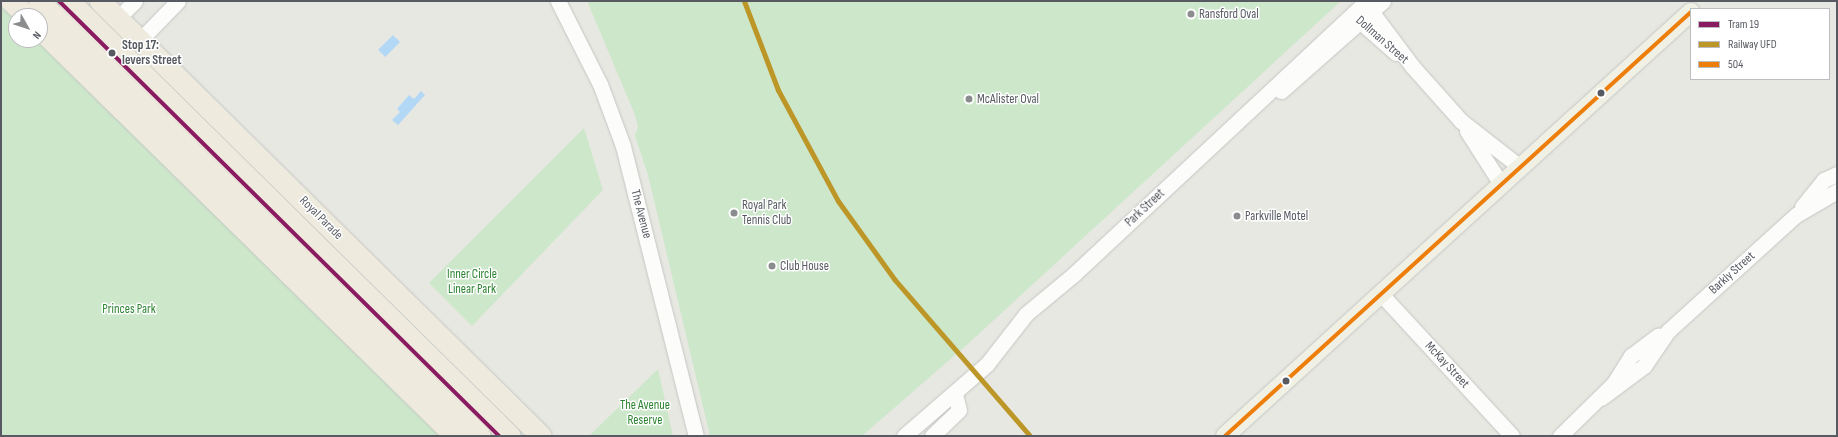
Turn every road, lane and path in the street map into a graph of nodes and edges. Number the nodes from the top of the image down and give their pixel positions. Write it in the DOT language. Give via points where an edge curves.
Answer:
graph roads {
  1 [pos="11,1"];
  2 [pos="39,1"];
  3 [pos="69,1"];
  4 [pos="100,1"];
  5 [pos="135,1"];
  6 [pos="178,1"];
  7 [pos="558,1"];
  8 [pos="1703,1"];
  9 [pos="1372,4"];
  10 [pos="18,8"];
  11 [pos="1695,8"];
  12 [pos="1690,13"];
  13 [pos="118,18"];
  14 [pos="1357,19"];
  15 [pos="48,34"];
  16 [pos="140,40"];
  17 [pos="73,48"];
  18 [pos="1412,66"];
  19 [pos="1461,121"];
  20 [pos="1520,167"];
  21 [pos="1837,174"];
  22 [pos="1501,184"];
  23 [pos="1837,191"];
  24 [pos="296,194"];
  25 [pos="280,209"];
  26 [pos="1796,214"];
  27 [pos="1382,294"];
  28 [pos="435,331"];
  29 [pos="420,347"];
  30 [pos="400,370"];
  31 [pos="955,394"];
  32 [pos="454,436"];
  33 [pos="480,436"];
  34 [pos="510,436"];
  35 [pos="541,436"];
  36 [pos="696,436"];
  37 [pos="905,436"];
  38 [pos="932,436"];
  39 [pos="1225,436"];
  40 [pos="1512,436"];
  41 [pos="1560,436"];
  1 -- 10 [label="highway"];
  2 -- 17 [label="highway"];
  3 -- 25 [label="highway, Royal Parade"];
  4 -- 13 [label="highway, Royal Parade"];
  5 -- 13 [label="street"];
  6 -- 16 [label="street"];
  7 -- 36 [label="street, The Avenue" via="602,89 623,146"];
  8 -- 11 [label="main road"];
  9 -- 14 [label="street, Park Street"];
  9 -- 18 [label="street, Dollman Street"];
  12 -- 20 [label="main road"];
  13 -- 16 [label="highway, Royal Parade"];
  14 -- 18 [label="street, Dollman Street"];
  14 -- 31 [label="street, Park Street" via="1301,76 1240,121 1051,295 1010,346 999,351"];
  15 -- 17 [label="highway"];
  16 -- 24 [label="highway, Royal Parade"];
  17 -- 30 [label="highway"];
  18 -- 19 [label="street, Dollman Street"];
  19 -- 20 [label="street, Dollman Street"];
  19 -- 22 [label="street, Dollman Street"];
  20 -- 22 [label="main road"];
  21 -- 26 [label="street, Barkly Street" via="1819,185"];
  22 -- 27 [label="main road"];
  23 -- 26 [label="street, Barkly Street"];
  24 -- 25 [label="highway"];
  24 -- 28 [label="highway, Royal Parade"];
  25 -- 29 [label="highway, Royal Parade"];
  26 -- 41 [label="street, Barkly Street" via="1668,331 1644,366 1601,398"];
  27 -- 39 [label="main road"];
  27 -- 40 [label="street, McKay Street"];
  28 -- 29 [label="highway"];
  28 -- 35 [label="highway, Royal Parade"];
  29 -- 30 [label="highway"];
  29 -- 34 [label="highway, Royal Parade"];
  30 -- 32 [label="highway"];
  30 -- 33 [label="highway"];
  31 -- 37 [label="street, Park Street"];
  31 -- 38 [label="street" via="959,410"];
}
